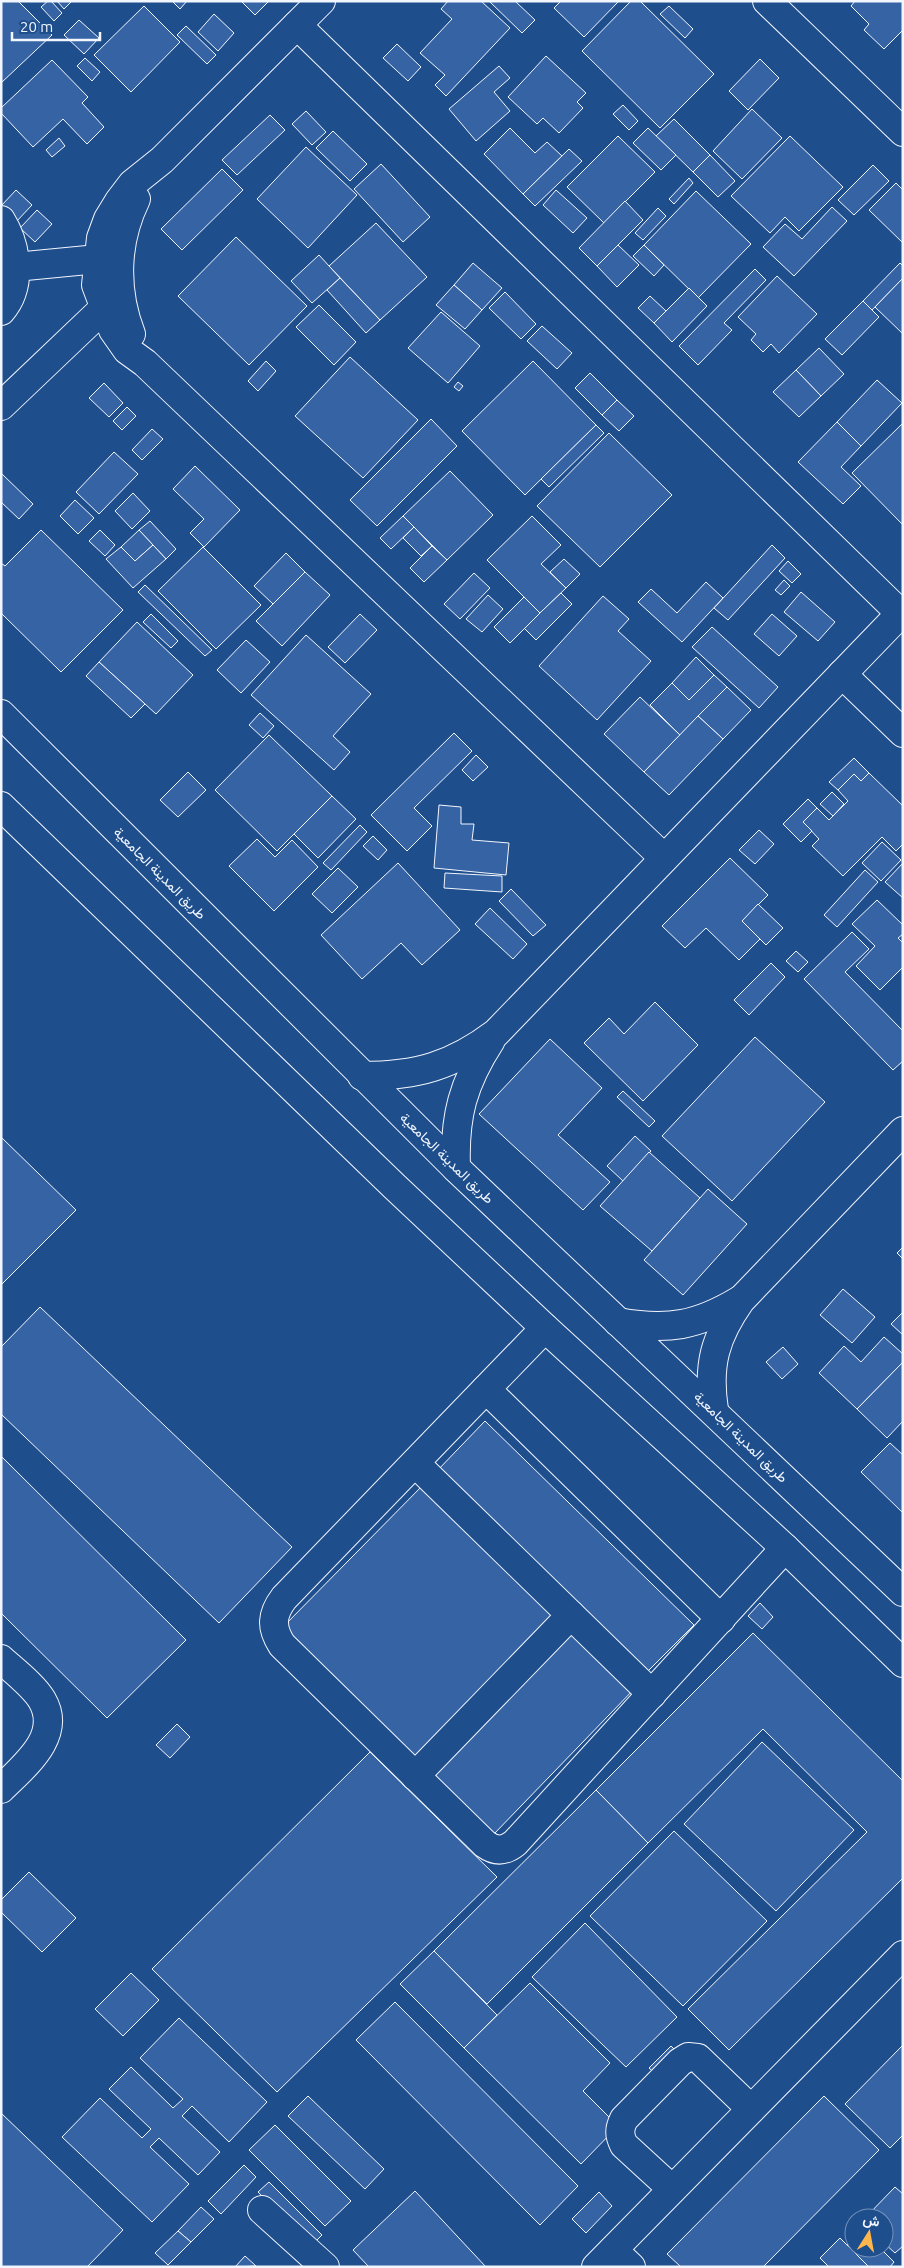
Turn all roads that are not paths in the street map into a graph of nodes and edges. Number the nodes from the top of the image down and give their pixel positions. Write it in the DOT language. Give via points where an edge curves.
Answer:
graph roads {
  1 [pos="321,1"];
  2 [pos="767,1"];
  3 [pos="297,25"];
  4 [pos="903,132"];
  5 [pos="162,160"];
  6 [pos="1,220"];
  7 [pos="98,259"];
  8 [pos="16,268"];
  9 [pos="104,308"];
  10 [pos="1,311"];
  11 [pos="144,363"];
  12 [pos="1,406"];
  13 [pos="902,612"];
  14 [pos="842,674"];
  15 [pos="1,714"];
  16 [pos="903,733"];
  17 [pos="1,806"];
  18 [pos="664,858"];
  19 [pos="496,1033"];
  20 [pos="362,1076"];
  21 [pos="903,1131"];
  22 [pos="456,1168"];
  23 [pos="741,1300"];
  24 [pos="618,1322"];
  25 [pos="544,1328"];
  26 [pos="486,1389"];
  27 [pos="714,1410"];
  28 [pos="415,1463"];
  29 [pos="785,1548"];
  30 [pos="903,1592"];
  31 [pos="571,1615"];
  32 [pos="721,1619"];
  33 [pos="1,1659"];
  34 [pos="903,1663"];
  35 [pos="652,1694"];
  36 [pos="415,1776"];
  37 [pos="1,1789"];
  38 [pos="903,1955"];
  39 [pos="751,2109"];
  40 [pos="672,2189"];
  41 [pos="262,2210"];
  42 [pos="613,2261"];
  43 [pos="325,2267"];
  1 -- 3 [label="street"];
  2 -- 4 [label="street"];
  3 -- 5 [label="street"];
  3 -- 13 [label="street"];
  5 -- 7 [label="street" via="132,184 119,201 101,238"];
  5 -- 11 [label="street" via="132,207 120,250 124,312"];
  6 -- 8 [label="street" via="11,240"];
  7 -- 8 [label="street"];
  7 -- 9 [label="street" via="96,285"];
  8 -- 10 [label="street" via="11,295"];
  9 -- 11 [label="street" via="128,350"];
  9 -- 12 [label="street"];
  11 -- 18 [label="street"];
  13 -- 14 [label="street"];
  14 -- 16 [label="street"];
  14 -- 18 [label="street"];
  15 -- 20 [label="street, طريق المدينة الجامعية"];
  17 -- 25 [label="street"];
  18 -- 19 [label="street"];
  19 -- 20 [label="street" via="474,1050 420,1072"];
  19 -- 22 [label="street" via="467,1081 455,1137"];
  20 -- 22 [label="street, طريق المدينة الجامعية"];
  21 -- 23 [label="street"];
  22 -- 24 [label="street, طريق المدينة الجامعية"];
  23 -- 24 [label="street" via="719,1313 670,1327"];
  23 -- 27 [label="street" via="720,1334 711,1364 710,1388"];
  24 -- 27 [label="street, طريق المدينة الجامعية"];
  25 -- 26 [label="street"];
  25 -- 29 [label="street"];
  26 -- 28 [label="street"];
  26 -- 32 [label="street"];
  27 -- 30 [label="street, طريق المدينة الجامعية"];
  28 -- 31 [label="street"];
  28 -- 36 [label="street" via="284,1598 272,1621 282,1646"];
  29 -- 32 [label="street"];
  29 -- 34 [label="street"];
  31 -- 35 [label="street"];
  31 -- 36 [label="street"];
  32 -- 35 [label="street"];
  33 -- 37 [label="street" via="42,1699 48,1720 45,1740"];
  35 -- 36 [label="street" via="509,1848 492,1849 485,1844"];
  38 -- 39 [label="street"];
  39 -- 40 [label="street"];
  39 -- 40 [label="street" via="698,2058 688,2057 674,2068 624,2119 620,2128 624,2145"];
  40 -- 42 [label="street"];
  41 -- 43 [label="street"];
}
